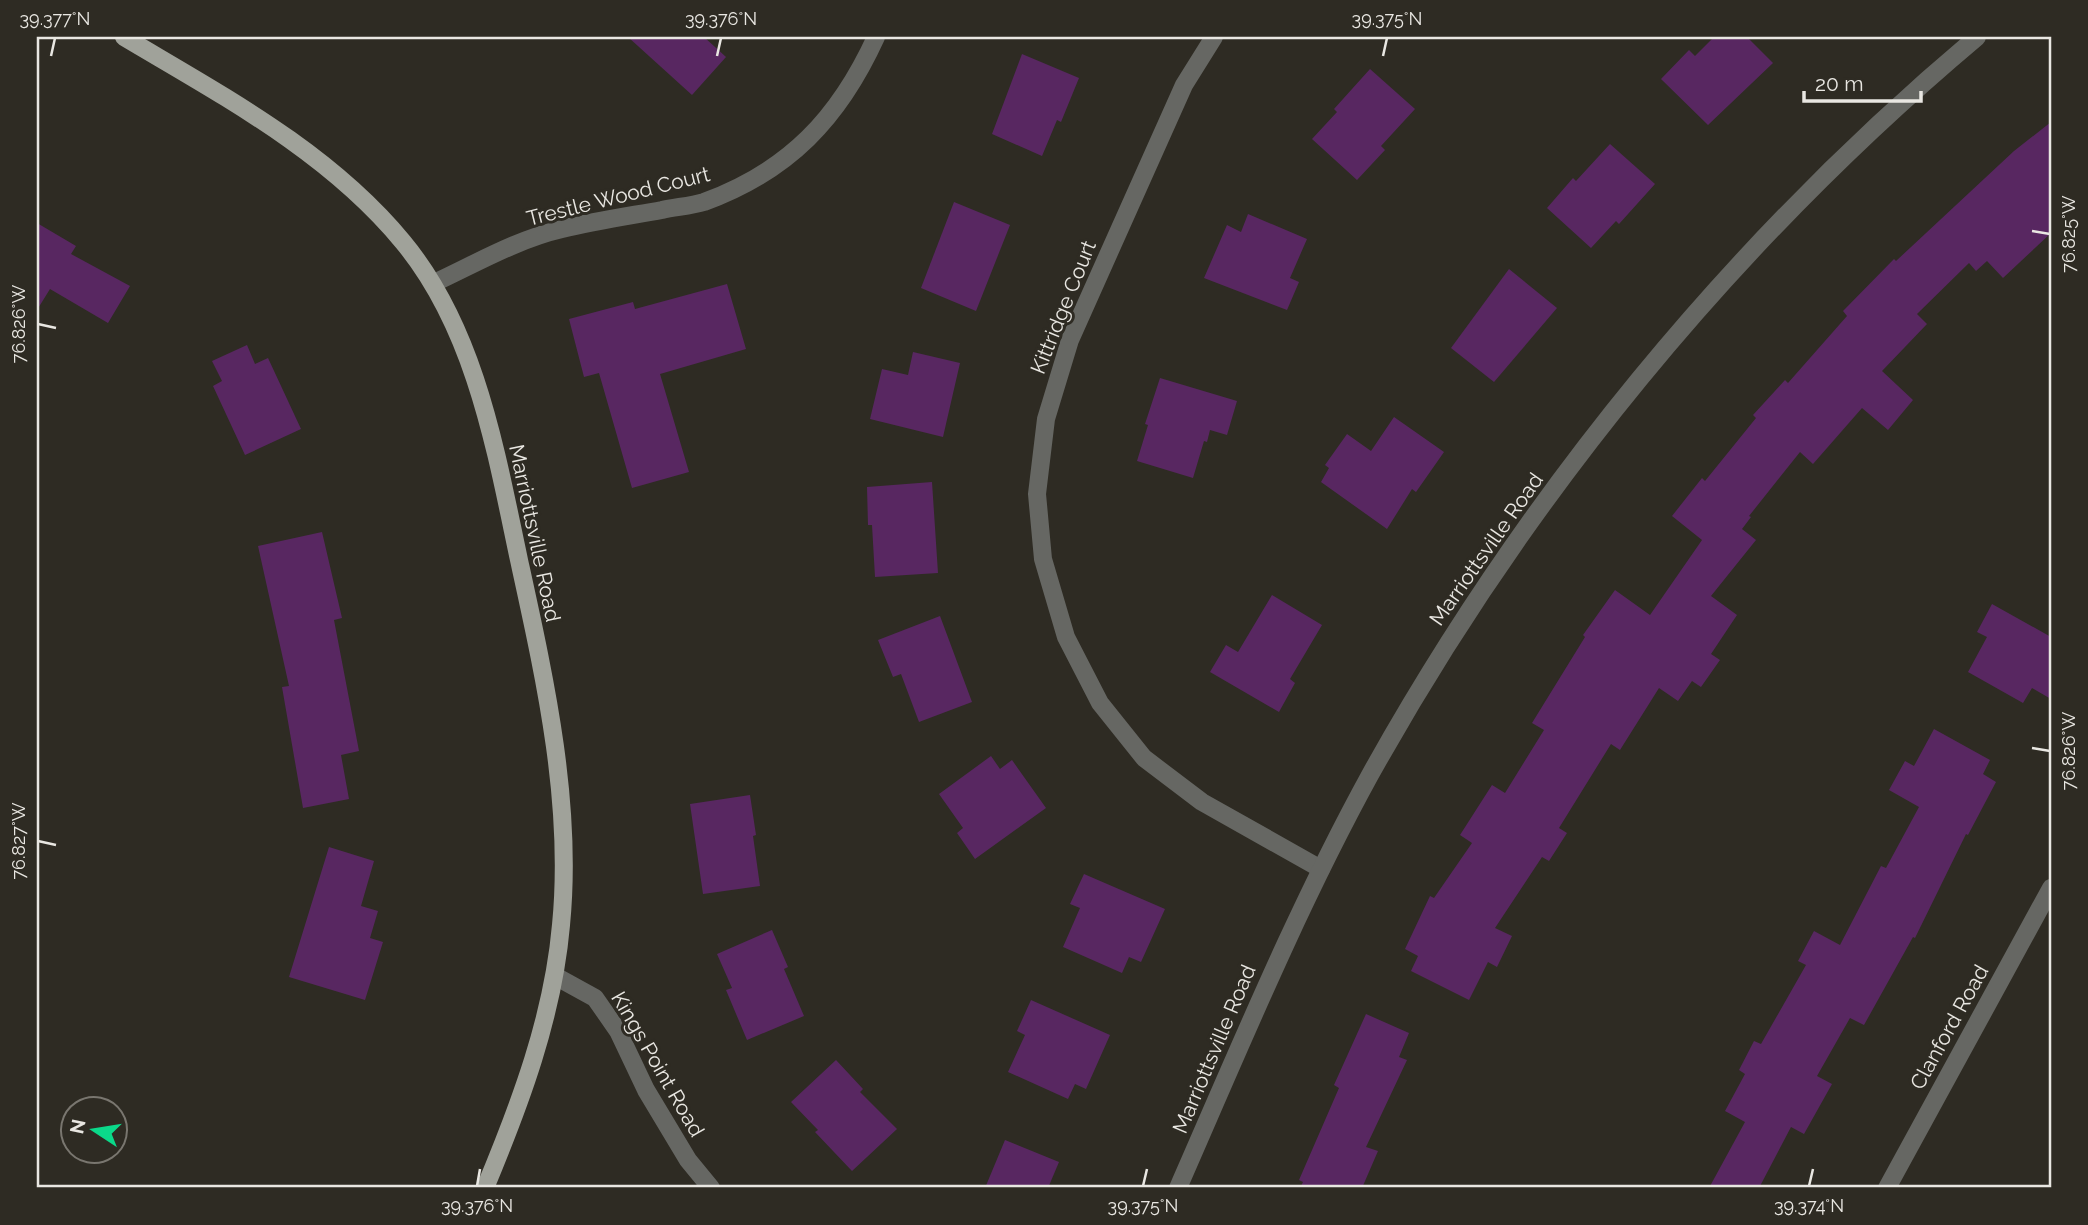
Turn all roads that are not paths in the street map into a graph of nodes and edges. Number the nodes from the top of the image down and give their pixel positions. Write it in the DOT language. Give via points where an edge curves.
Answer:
graph roads {
  1 [pos="124,37"];
  2 [pos="876,37"];
  3 [pos="1214,37"];
  4 [pos="1977,37"];
  5 [pos="434,284"];
  6 [pos="1321,869"];
  7 [pos="2051,888"];
  8 [pos="555,976"];
  9 [pos="485,1188"];
  10 [pos="710,1188"];
  11 [pos="1178,1188"];
  12 [pos="1887,1188"];
  1 -- 5 [label="main road, Marriottsville Road" via="257,118 343,179 375,209"];
  2 -- 5 [label="street, Trestle Wood Court" via="839,102 808,141 759,177 702,202 559,229"];
  3 -- 6 [label="street, Kittridge Court" via="1184,85 1070,340 1046,419 1037,494 1043,559 1066,637 1100,703 1144,758 1202,802"];
  4 -- 6 [label="street, Marriottsville Road" via="1846,153 1780,219 1621,401 1539,509 1466,617 1418,692"];
  5 -- 8 [label="main road, Marriottsville Road" via="456,330 495,452 546,692 563,862"];
  6 -- 11 [label="street, Marriottsville Road"];
  7 -- 12 [label="street, Clanford Road"];
  8 -- 9 [label="main road, Marriottsville Road" via="526,1080"];
  8 -- 10 [label="street, Kings Point Road" via="596,998 688,1160"];
}
